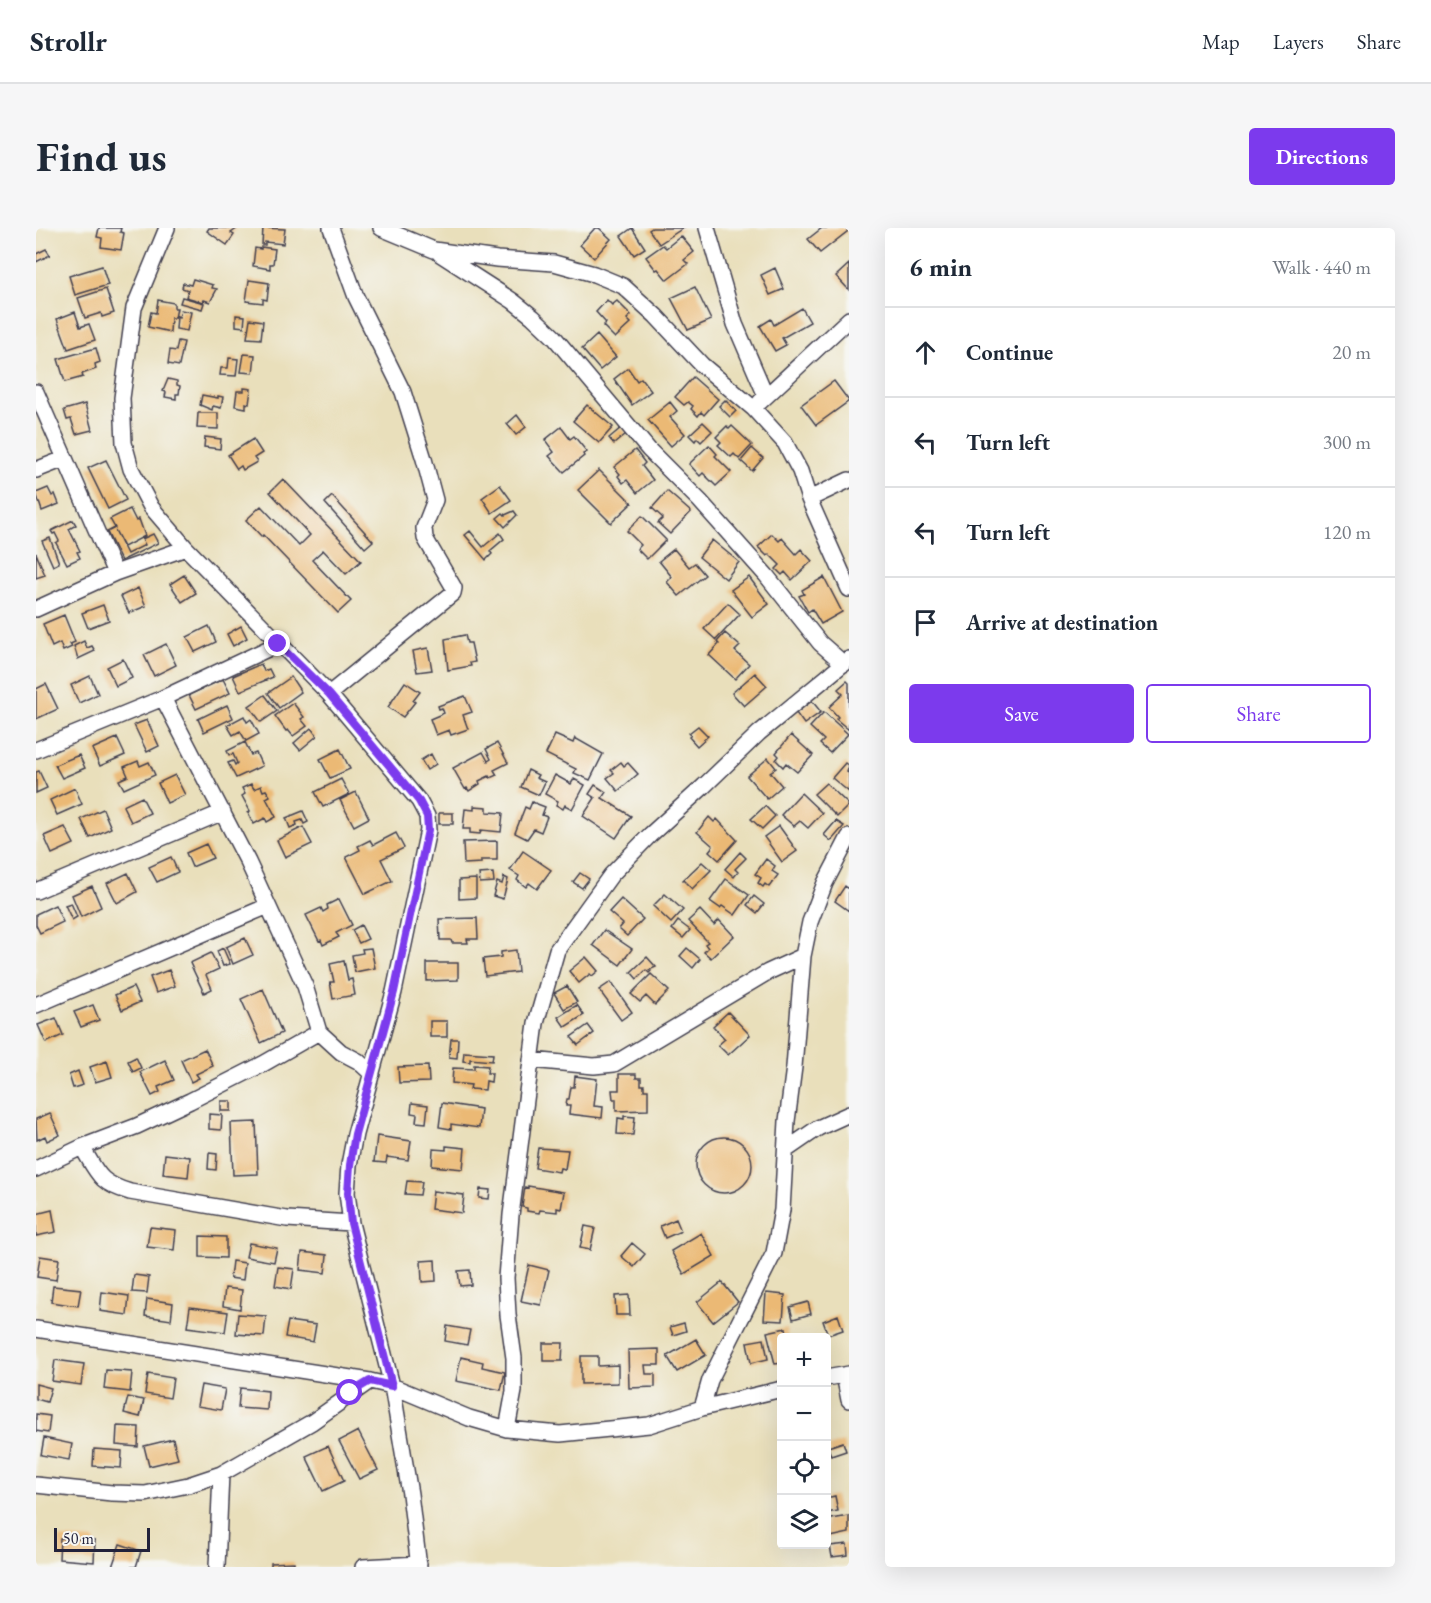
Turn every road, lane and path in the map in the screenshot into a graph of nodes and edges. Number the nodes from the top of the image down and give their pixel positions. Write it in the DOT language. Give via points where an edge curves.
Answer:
graph roads {
  1 [pos="167,228"];
  2 [pos="331,228"];
  3 [pos="381,228"];
  4 [pos="706,228"];
  5 [pos="434,250"];
  6 [pos="849,319"];
  7 [pos="36,392"];
  8 [pos="766,396"];
  9 [pos="753,408"];
  10 [pos="64,459"];
  11 [pos="36,470"];
  12 [pos="849,480"];
  13 [pos="809,499"];
  14 [pos="186,548"];
  15 [pos="115,573"];
  16 [pos="849,589"];
  17 [pos="36,609"];
  18 [pos="278,644"];
  19 [pos="846,661"];
  20 [pos="329,694"];
  21 [pos="163,698"];
  22 [pos="36,750"];
  23 [pos="223,812"];
  24 [pos="849,837"];
  25 [pos="36,891"];
  26 [pos="268,906"];
  27 [pos="803,956"];
  28 [pos="36,1005"];
  29 [pos="319,1032"];
  30 [pos="531,1060"];
  31 [pos="372,1074"];
  32 [pos="849,1114"];
  33 [pos="82,1147"];
  34 [pos="786,1150"];
  35 [pos="36,1169"];
  36 [pos="351,1223"];
  37 [pos="36,1329"];
  38 [pos="847,1375"];
  39 [pos="831,1377"];
  40 [pos="370,1381"];
  41 [pos="392,1386"];
  42 [pos="777,1390"];
  43 [pos="849,1400"];
  44 [pos="702,1408"];
  45 [pos="507,1429"];
  46 [pos="221,1474"];
  47 [pos="36,1485"];
  48 [pos="419,1565"];
  49 [pos="218,1567"];
  50 [pos="363,1567"];
  1 -- 14 [label="street" via="134,308 122,398 124,443 131,469 151,507"];
  2 -- 20 [label="street" via="356,297 403,392 435,500 424,528 425,538 454,588 453,593"];
  3 -- 5 [label="street"];
  4 -- 8 [label="street" via="735,324"];
  5 -- 9 [label="street" via="554,263 610,279 623,286 702,365"];
  5 -- 19 [label="street" via="533,317 649,450 766,575 820,643"];
  6 -- 8 [label="street"];
  7 -- 10 [label="street"];
  8 -- 9 [label="street"];
  9 -- 13 [label="street" via="784,443 800,471"];
  10 -- 11 [label="street"];
  10 -- 15 [label="street"];
  12 -- 13 [label="street"];
  13 -- 16 [label="street"];
  14 -- 15 [label="street"];
  14 -- 18 [label="street"];
  15 -- 17 [label="street"];
  18 -- 20 [label="street"];
  18 -- 21 [label="street"];
  19 -- 30 [label="street" via="759,733 611,875 557,950 536,1023"];
  20 -- 31 [label="street" via="419,801 427,816 428,830 394,992"];
  21 -- 22 [label="street"];
  21 -- 23 [label="street"];
  23 -- 25 [label="street"];
  23 -- 26 [label="street"];
  24 -- 27 [label="street" via="825,883 810,922"];
  26 -- 28 [label="street"];
  26 -- 29 [label="street" via="304,986"];
  27 -- 30 [label="street" via="768,972 614,1064"];
  27 -- 34 [label="street"];
  29 -- 31 [label="street"];
  29 -- 33 [label="street" via="190,1101"];
  30 -- 45 [label="street" via="506,1278 514,1358 514,1391"];
  31 -- 36 [label="street" via="350,1165"];
  32 -- 34 [label="street" via="818,1128"];
  33 -- 35 [label="street"];
  33 -- 36 [label="street" via="102,1180 130,1192 286,1219"];
  34 -- 44 [label="street" via="774,1253 710,1380"];
  36 -- 41 [label="street"];
  37 -- 40 [label="street"];
  38 -- 39 [label="street"];
  38 -- 43 [label="street"];
  40 -- 41 [label="street"];
  40 -- 46 [label="street" via="312,1422"];
  41 -- 45 [label="street" via="469,1418"];
  41 -- 48 [label="street"];
  42 -- 44 [label="street"];
  44 -- 45 [label="street" via="649,1425 603,1431 560,1434"];
  46 -- 47 [label="street" via="145,1494"];
  46 -- 49 [label="street"];
  48 -- 50 [label="street"];
}
